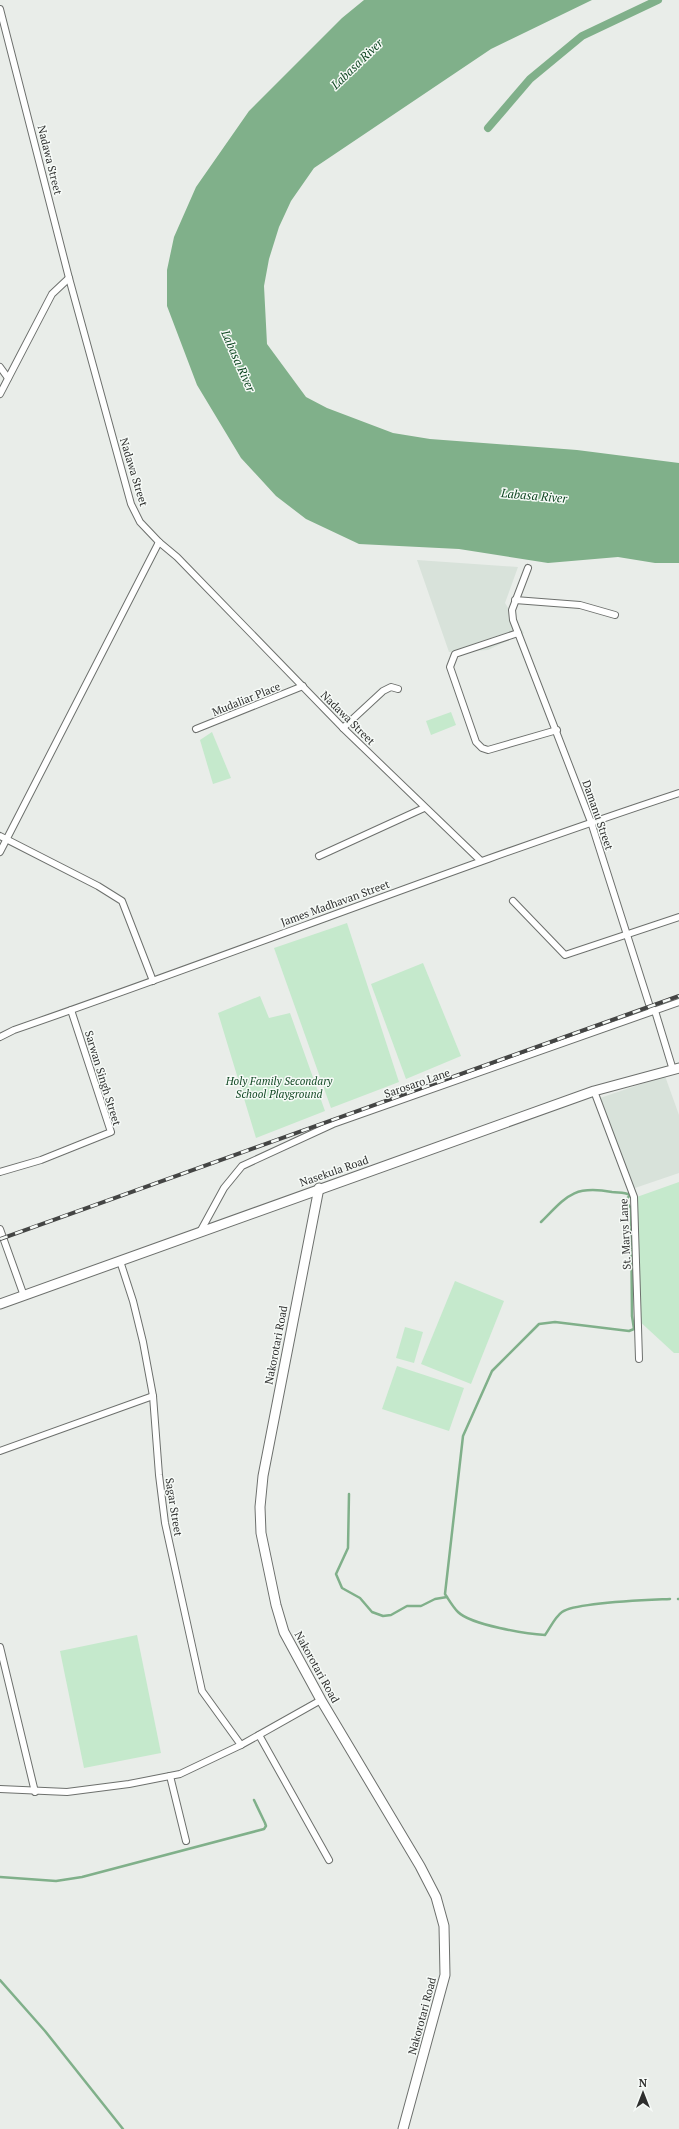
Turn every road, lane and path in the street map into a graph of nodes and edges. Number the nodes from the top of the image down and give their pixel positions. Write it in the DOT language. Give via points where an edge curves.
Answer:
graph roads {
  1 [pos="0,9"];
  2 [pos="69,278"];
  3 [pos="0,367"];
  4 [pos="8,378"];
  5 [pos="0,394"];
  6 [pos="159,542"];
  7 [pos="528,568"];
  8 [pos="515,600"];
  9 [pos="615,615"];
  10 [pos="518,633"];
  11 [pos="303,686"];
  12 [pos="398,689"];
  13 [pos="343,728"];
  14 [pos="196,729"];
  15 [pos="557,730"];
  16 [pos="679,793"];
  17 [pos="424,808"];
  18 [pos="591,822"];
  19 [pos="0,836"];
  20 [pos="7,838"];
  21 [pos="0,852"];
  22 [pos="319,856"];
  23 [pos="481,860"];
  24 [pos="513,901"];
  25 [pos="679,917"];
  26 [pos="627,935"];
  27 [pos="153,981"];
  28 [pos="679,1002"];
  29 [pos="71,1010"];
  30 [pos="655,1010"];
  31 [pos="0,1037"];
  32 [pos="676,1069"];
  33 [pos="594,1091"];
  34 [pos="0,1172"];
  35 [pos="319,1188"];
  36 [pos="0,1229"];
  37 [pos="199,1234"];
  38 [pos="120,1261"];
  39 [pos="24,1296"];
  40 [pos="0,1304"];
  41 [pos="639,1359"];
  42 [pos="153,1396"];
  43 [pos="0,1451"];
  44 [pos="0,1647"];
  45 [pos="321,1700"];
  46 [pos="258,1735"];
  47 [pos="241,1745"];
  48 [pos="170,1776"];
  49 [pos="0,1789"];
  50 [pos="35,1792"];
  51 [pos="186,1842"];
  52 [pos="329,1860"];
  53 [pos="403,2129"];
  1 -- 2 [label="street, Nadawa Street"];
  2 -- 4 [label="street" via="52,294"];
  2 -- 6 [label="street, Nadawa Street" via="131,504 140,522"];
  3 -- 4 [label="street"];
  4 -- 5 [label="street"];
  6 -- 11 [label="street, Nadawa Street" via="182,562"];
  6 -- 20 [label="street"];
  7 -- 8 [label="street, Damanu Street"];
  8 -- 9 [label="street" via="580,605"];
  8 -- 10 [label="street, Damanu Street" via="512,610"];
  10 -- 15 [label="street, Damanu Street"];
  10 -- 15 [label="street" via="455,654 452,660 450,667 476,742 488,750"];
  11 -- 13 [label="street, Nadawa Street"];
  11 -- 14 [label="street, Mudaliar Place"];
  12 -- 13 [label="street" via="391,687 383,691"];
  13 -- 17 [label="street, Nadawa Street"];
  15 -- 18 [label="street, Damanu Street"];
  16 -- 18 [label="street, James Madhavan Street"];
  17 -- 22 [label="street"];
  17 -- 23 [label="street, Nadawa Street"];
  18 -- 23 [label="street, James Madhavan Street"];
  18 -- 26 [label="street, Damanu Street"];
  19 -- 20 [label="street"];
  20 -- 21 [label="street"];
  20 -- 27 [label="street" via="122,901"];
  23 -- 27 [label="street, James Madhavan Street"];
  24 -- 26 [label="street" via="565,955"];
  25 -- 26 [label="street"];
  26 -- 30 [label="street, Damanu Street" via="650,1007"];
  27 -- 29 [label="street, James Madhavan Street"];
  28 -- 30 [label="street, Sarosaro Lane"];
  29 -- 31 [label="street, James Madhavan Street"];
  29 -- 34 [label="street, Sarwan Singh Street" via="111,1132 41,1160"];
  30 -- 32 [label="street, Damanu Street"];
  30 -- 37 [label="street, Sarosaro Lane" via="333,1124 242,1166 224,1188"];
  32 -- 33 [label="street, Nasekula Road"];
  33 -- 35 [label="street, Nasekula Road"];
  33 -- 41 [label="street, St. Marys Lane" via="634,1198"];
  35 -- 37 [label="street, Nasekula Road"];
  35 -- 45 [label="street, Nakorotari Road" via="263,1476 260,1533 284,1632"];
  36 -- 39 [label="street"];
  37 -- 38 [label="street, Nasekula Road"];
  38 -- 39 [label="street, Nasekula Road"];
  38 -- 42 [label="street, Sagar Street" via="133,1301"];
  39 -- 40 [label="street, Nasekula Road"];
  42 -- 43 [label="street"];
  42 -- 47 [label="street, Sagar Street" via="158,1474 165,1522 202,1691"];
  44 -- 50 [label="street"];
  45 -- 46 [label="street"];
  45 -- 53 [label="street, Nakorotari Road" via="420,1866 436,1897 444,1926 445,1975"];
  46 -- 47 [label="street"];
  46 -- 52 [label="street"];
  47 -- 48 [label="street" via="180,1774"];
  48 -- 50 [label="street" via="67,1792"];
  48 -- 51 [label="street"];
  49 -- 50 [label="street"];
}
